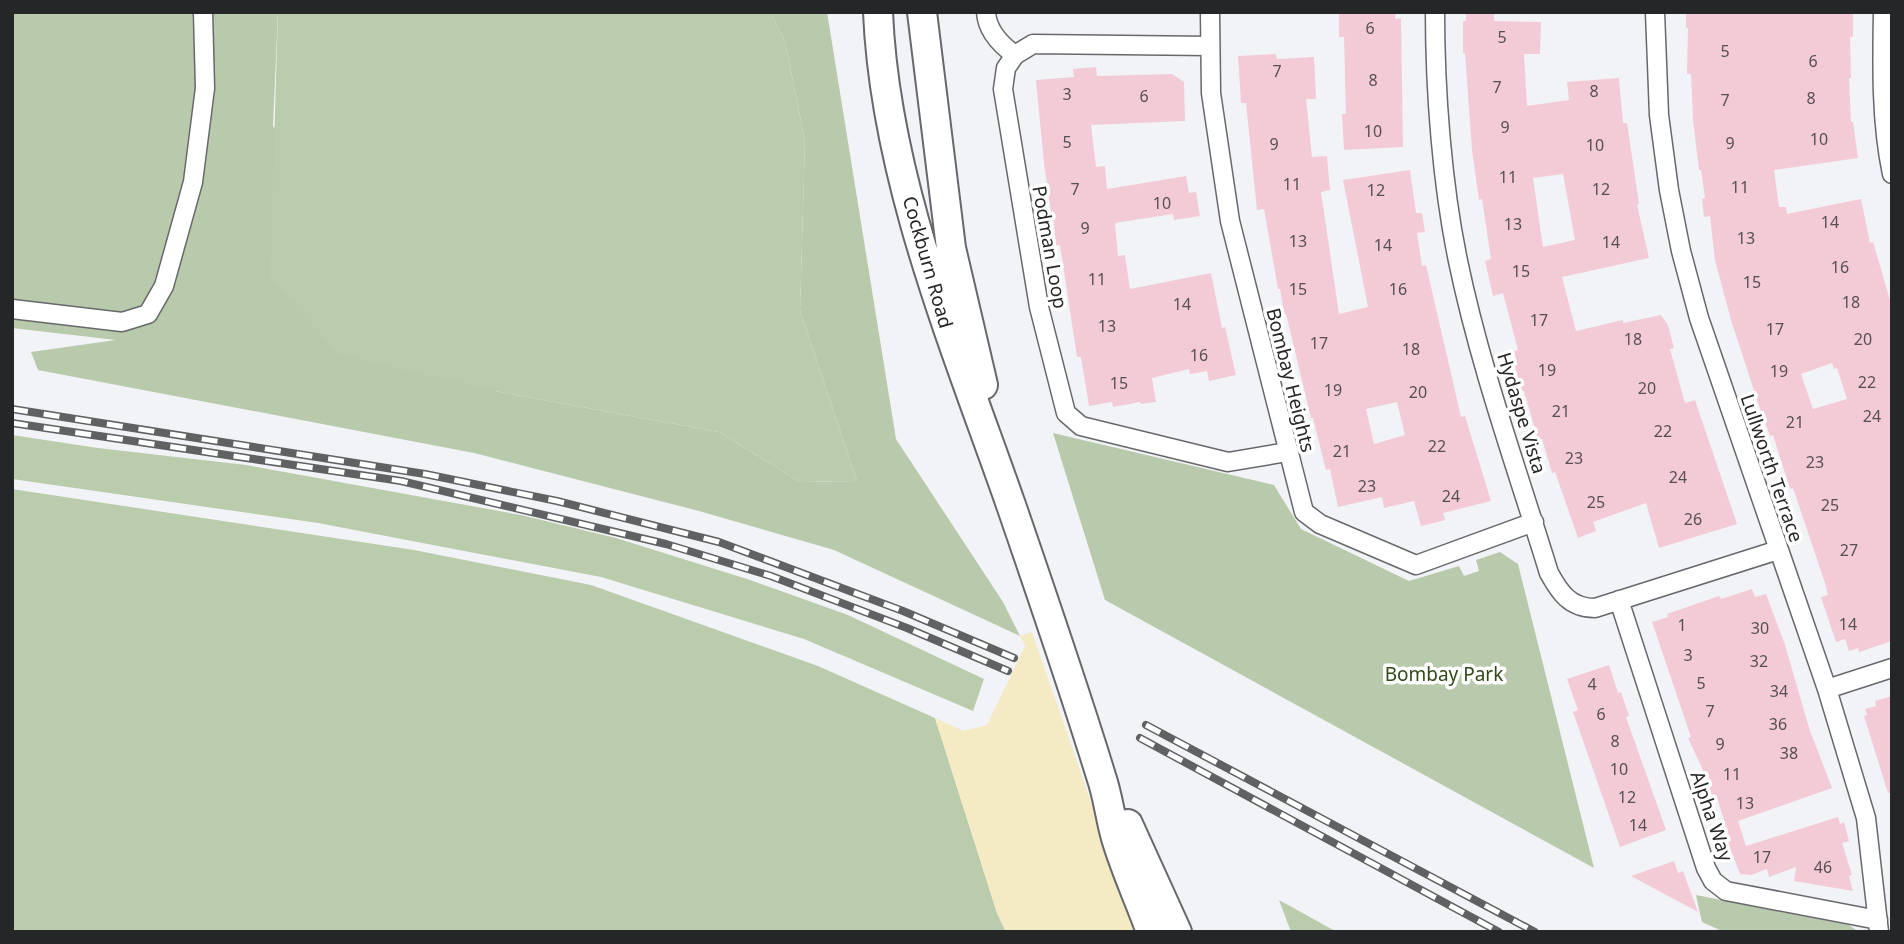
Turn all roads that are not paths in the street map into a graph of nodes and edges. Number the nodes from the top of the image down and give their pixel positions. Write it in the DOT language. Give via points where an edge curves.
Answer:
graph roads {
  1 [pos="203,12"];
  2 [pos="878,12"];
  3 [pos="922,12"];
  4 [pos="986,12"];
  5 [pos="1210,12"];
  6 [pos="1435,12"];
  7 [pos="1655,12"];
  8 [pos="1883,12"];
  9 [pos="1210,46"];
  10 [pos="1015,55"];
  11 [pos="1892,174"];
  12 [pos="12,309"];
  13 [pos="1287,452"];
  14 [pos="1010,504"];
  15 [pos="1534,522"];
  16 [pos="1778,550"];
  17 [pos="1619,600"];
  18 [pos="1892,668"];
  19 [pos="1827,689"];
  20 [pos="1102,779"];
  21 [pos="1879,926"];
  22 [pos="1151,932"];
  23 [pos="1177,932"];
  1 -- 12 [label="street" via="205,88 193,182 164,286 148,314 122,322"];
  2 -- 14 [label="main road, Cockburn Road" via="888,99 910,201 953,347"];
  3 -- 14 [label="main road, Cockburn Road" via="951,248"];
  4 -- 10 [label="street" via="996,37"];
  5 -- 9 [label="street, Bombay Heights"];
  6 -- 15 [label="street, Hydaspe Vista" via="1446,182 1458,260 1478,344"];
  7 -- 16 [label="street, Lullworth Terrace" via="1659,115 1681,251 1699,318"];
  8 -- 11 [label="street" via="1882,65"];
  9 -- 10 [label="street" via="1033,44"];
  9 -- 13 [label="street, Bombay Heights" via="1211,93 1230,221"];
  10 -- 13 [label="street, Podman Loop" via="1006,68 1003,89 1007,125 1039,307 1066,413 1089,430 1228,462"];
  13 -- 15 [label="street, Bombay Heights" via="1304,512 1320,524 1416,565"];
  14 -- 20 [label="main road, Cockburn Road"];
  15 -- 17 [label="street, Hydaspe Vista" via="1558,591 1583,608"];
  16 -- 17 [label="street, Hydaspe Vista"];
  16 -- 19 [label="street, Lullworth Terrace"];
  17 -- 21 [label="street, Alpha Way" via="1713,881 1726,891"];
  18 -- 19 [label="street"];
  19 -- 21 [label="street, Lullworth Terrace" via="1866,818"];
  20 -- 22 [label="main road, Cockburn Road" via="1116,839"];
  20 -- 23 [label="main road, Cockburn Road" via="1134,834"];
}
